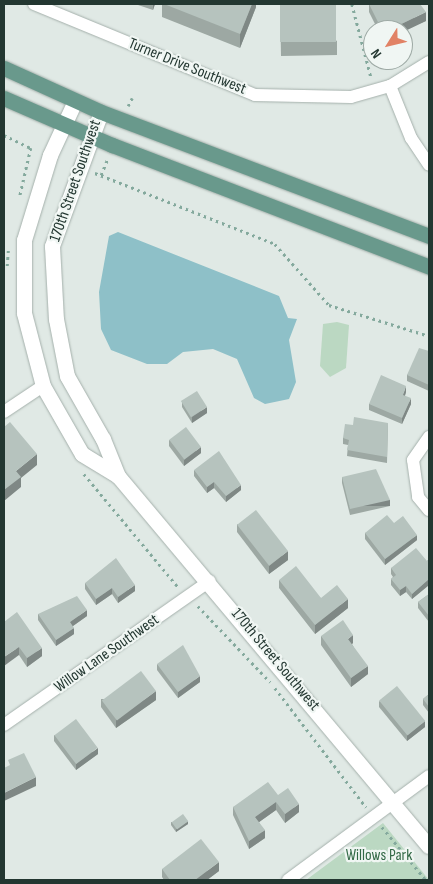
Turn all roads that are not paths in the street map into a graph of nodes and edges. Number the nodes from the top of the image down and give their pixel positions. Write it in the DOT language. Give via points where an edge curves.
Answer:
graph roads {
  1 [pos="34,4"];
  2 [pos="429,62"];
  3 [pos="4,68"];
  4 [pos="390,86"];
  5 [pos="4,98"];
  6 [pos="75,101"];
  7 [pos="101,112"];
  8 [pos="63,126"];
  9 [pos="91,137"];
  10 [pos="429,165"];
  11 [pos="429,236"];
  12 [pos="429,267"];
  13 [pos="43,386"];
  14 [pos="4,412"];
  15 [pos="429,437"];
  16 [pos="118,476"];
  17 [pos="429,510"];
  18 [pos="210,581"];
  19 [pos="4,725"];
  20 [pos="429,776"];
  21 [pos="394,804"];
  22 [pos="429,846"];
  23 [pos="288,880"];
  1 -- 4 [label="street, Turner Drive Southwest" via="255,95 351,97"];
  2 -- 4 [label="street, Turner Drive Southwest"];
  3 -- 6 [label="main road"];
  4 -- 10 [label="street" via="410,138"];
  5 -- 8 [label="main road"];
  6 -- 7 [label="main road"];
  6 -- 8 [label="street, 170th Street Southwest"];
  7 -- 9 [label="street, 170th Street Southwest"];
  7 -- 11 [label="main road"];
  8 -- 9 [label="main road"];
  8 -- 13 [label="street, 170th Street Southwest" via="50,155 24,240 24,313"];
  9 -- 12 [label="main road"];
  9 -- 16 [label="street, 170th Street Southwest" via="52,246 56,320 67,376 103,438"];
  13 -- 14 [label="street"];
  13 -- 16 [label="street, 170th Street Southwest" via="82,454"];
  15 -- 17 [label="street" via="413,460 418,497"];
  16 -- 18 [label="street, 170th Street Southwest"];
  18 -- 19 [label="street, Willow Lane Southwest"];
  18 -- 21 [label="street, 170th Street Southwest"];
  20 -- 21 [label="street"];
  21 -- 22 [label="street, 170th Street Southwest"];
  21 -- 23 [label="street"];
}
